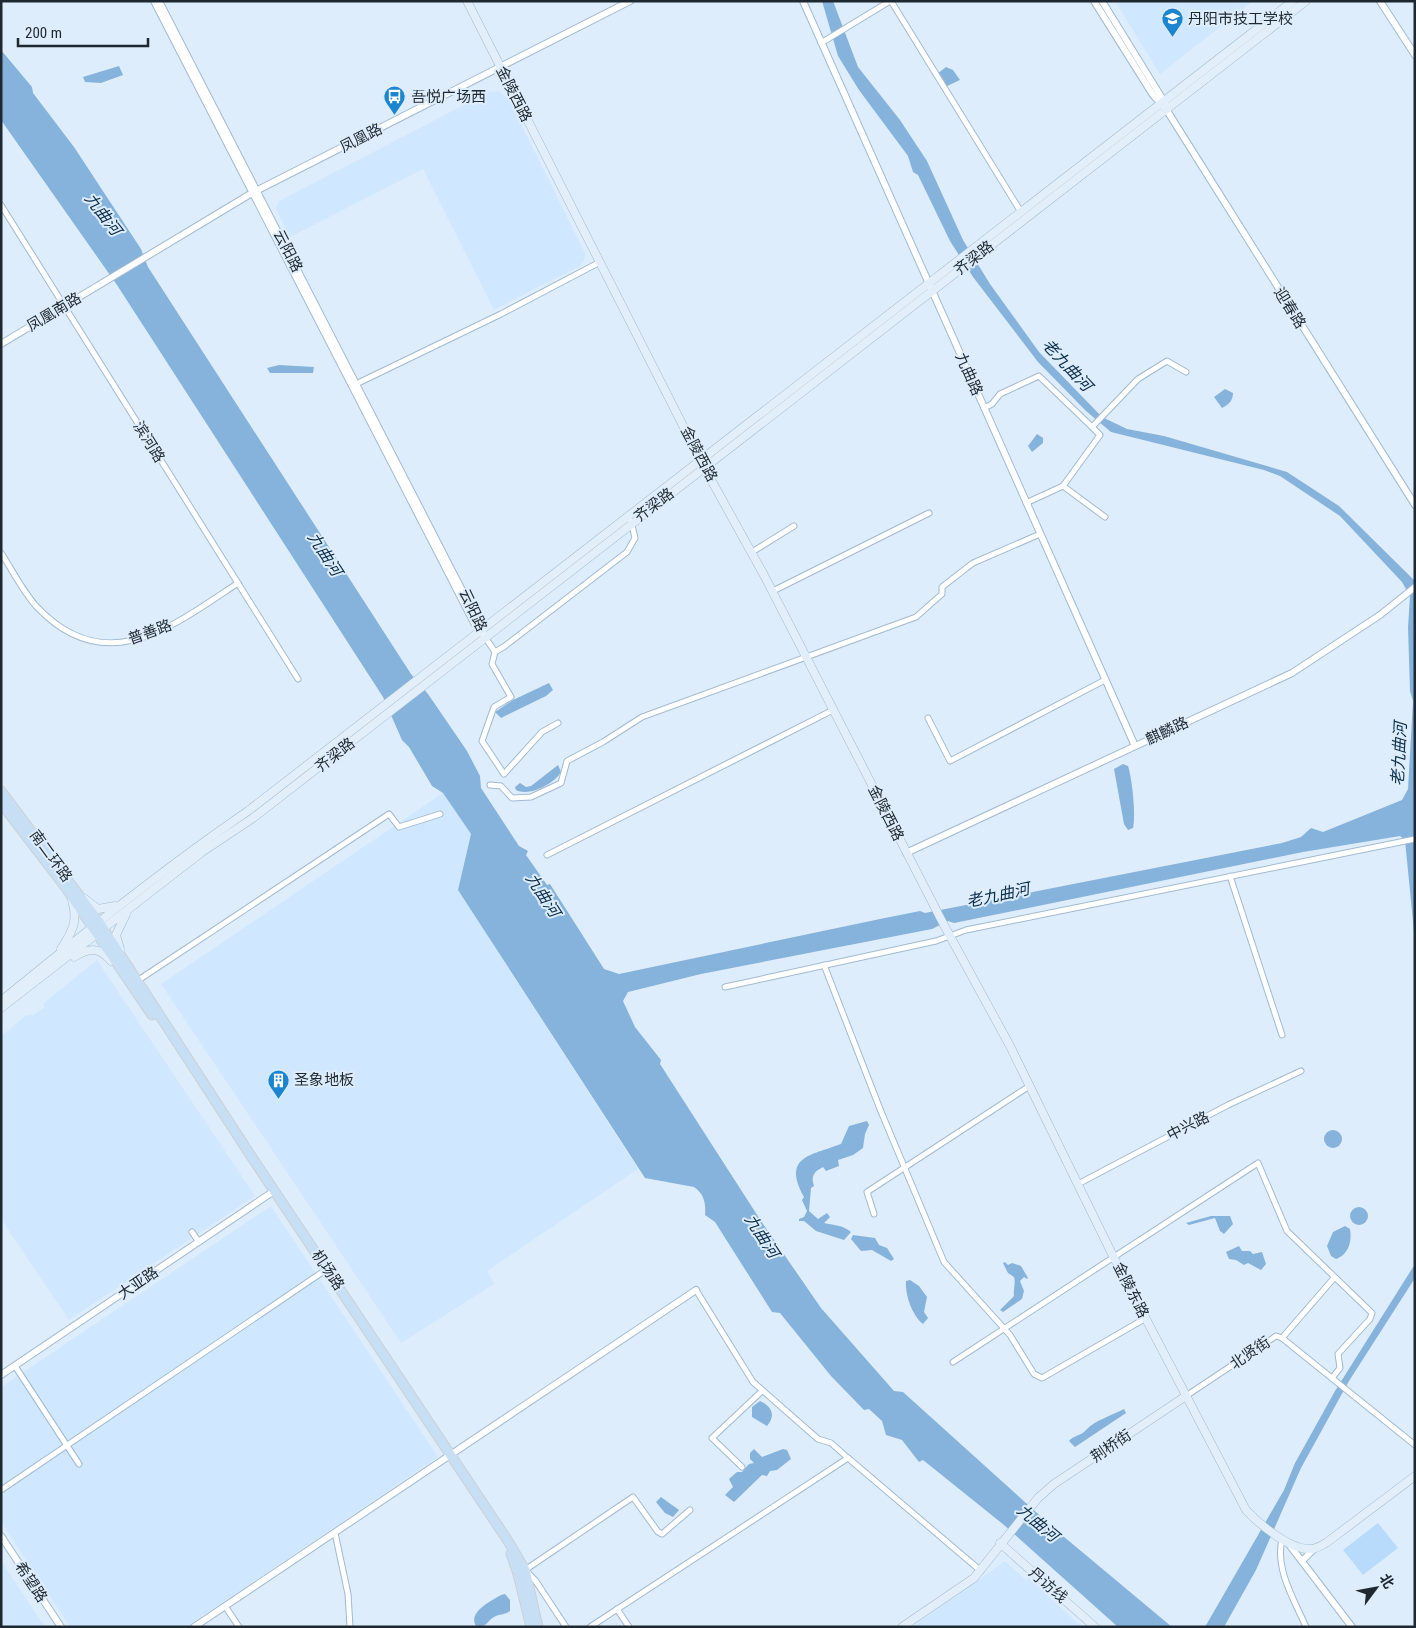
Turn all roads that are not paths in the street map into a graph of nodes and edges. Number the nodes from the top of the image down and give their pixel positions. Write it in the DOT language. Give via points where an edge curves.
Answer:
graph roads {
  1 [pos="154,1"];
  2 [pos="159,1"];
  3 [pos="466,1"];
  4 [pos="630,1"];
  5 [pos="802,1"];
  6 [pos="890,1"];
  7 [pos="1094,1"];
  8 [pos="1102,1"];
  9 [pos="1293,1"];
  10 [pos="1306,1"];
  11 [pos="1380,1"];
  12 [pos="821,43"];
  13 [pos="1415,55"];
  14 [pos="501,68"];
  15 [pos="1164,104"];
  16 [pos="1060,187"];
  17 [pos="254,192"];
  18 [pos="1,205"];
  19 [pos="1021,212"];
  20 [pos="974,253"];
  21 [pos="600,262"];
  22 [pos="931,287"];
  23 [pos="64,306"];
  24 [pos="1,344"];
  25 [pos="1186,372"];
  26 [pos="354,385"];
  27 [pos="984,408"];
  28 [pos="1093,426"];
  29 [pos="702,464"];
  30 [pos="1062,486"];
  31 [pos="1026,503"];
  32 [pos="1415,505"];
  33 [pos="929,513"];
  34 [pos="1104,517"];
  35 [pos="630,519"];
  36 [pos="794,526"];
  37 [pos="1040,534"];
  38 [pos="752,552"];
  39 [pos="1,553"];
  40 [pos="238,583"];
  41 [pos="1415,587"];
  42 [pos="772,592"];
  43 [pos="483,632"];
  44 [pos="495,652"];
  45 [pos="806,656"];
  46 [pos="298,679"];
  47 [pos="1105,680"];
  48 [pos="833,710"];
  49 [pos="928,718"];
  50 [pos="558,723"];
  51 [pos="1134,746"];
  52 [pos="504,774"];
  53 [pos="490,785"];
  54 [pos="501,786"];
  55 [pos="1,791"];
  56 [pos="1,803"];
  57 [pos="440,814"];
  58 [pos="1415,839"];
  59 [pos="906,853"];
  60 [pos="546,855"];
  61 [pos="1230,876"];
  62 [pos="74,894"];
  63 [pos="128,905"];
  64 [pos="98,928"];
  65 [pos="950,936"];
  66 [pos="55,962"];
  67 [pos="824,966"];
  68 [pos="132,979"];
  69 [pos="725,987"];
  70 [pos="1,1000"];
  71 [pos="1,1008"];
  72 [pos="1282,1035"];
  73 [pos="1301,1071"];
  74 [pos="1028,1087"];
  75 [pos="904,1169"];
  76 [pos="1078,1184"];
  77 [pos="272,1192"];
  78 [pos="874,1214"];
  79 [pos="192,1232"];
  80 [pos="198,1242"];
  81 [pos="1114,1258"];
  82 [pos="325,1271"];
  83 [pos="1334,1278"];
  84 [pos="696,1290"];
  85 [pos="1146,1318"];
  86 [pos="1003,1329"];
  87 [pos="1282,1338"];
  88 [pos="953,1362"];
  89 [pos="15,1366"];
  90 [pos="1,1375"];
  91 [pos="1334,1380"];
  92 [pos="762,1391"];
  93 [pos="1186,1396"];
  94 [pos="1415,1444"];
  95 [pos="67,1445"];
  96 [pos="449,1457"];
  97 [pos="848,1458"];
  98 [pos="79,1464"];
  99 [pos="742,1467"];
  100 [pos="1415,1476"];
  101 [pos="1,1490"];
  102 [pos="690,1510"];
  103 [pos="335,1533"];
  104 [pos="1,1536"];
  105 [pos="1282,1539"];
  106 [pos="1002,1541"];
  107 [pos="1314,1549"];
  108 [pos="1302,1561"];
  109 [pos="525,1570"];
  110 [pos="981,1571"];
  111 [pos="225,1606"];
  112 [pos="618,1609"];
  113 [pos="61,1627"];
  114 [pos="194,1627"];
  115 [pos="238,1627"];
  116 [pos="350,1627"];
  117 [pos="531,1627"];
  118 [pos="538,1627"];
  119 [pos="566,1627"];
  120 [pos="590,1627"];
  121 [pos="629,1627"];
  122 [pos="902,1627"];
  123 [pos="1095,1627"];
  124 [pos="1306,1627"];
  125 [pos="1352,1627"];
  1 -- 17 [label="street, 云阳路"];
  2 -- 17 [label="street, 云阳路"];
  3 -- 14 [label="main road, 金陵西路"];
  4 -- 14 [label="street, 凤凰路"];
  5 -- 12 [label="street, 九曲路"];
  6 -- 12 [label="street"];
  6 -- 19 [label="street"];
  7 -- 15 [label="street, 迎春路"];
  8 -- 15 [label="street, 迎春路"];
  9 -- 15 [label="main road, 齐梁路"];
  10 -- 15 [label="main road, 齐梁路"];
  11 -- 13 [label="street"];
  12 -- 22 [label="street, 九曲路"];
  14 -- 17 [label="street, 凤凰路"];
  14 -- 21 [label="main road, 金陵西路"];
  15 -- 16 [label="main road, 齐梁路"];
  15 -- 32 [label="street, 迎春路"];
  16 -- 19 [label="main road, 齐梁路"];
  16 -- 20 [label="main road, 齐梁路"];
  17 -- 23 [label="street, 凤凰南路"];
  17 -- 26 [label="street, 云阳路"];
  18 -- 23 [label="street, 滨河路"];
  19 -- 20 [label="main road, 齐梁路"];
  20 -- 22 [label="main road, 齐梁路"];
  21 -- 26 [label="street"];
  21 -- 29 [label="main road, 金陵西路"];
  22 -- 27 [label="street, 九曲路"];
  22 -- 29 [label="main road, 齐梁路"];
  23 -- 24 [label="street, 凤凰南路"];
  23 -- 40 [label="street, 滨河路"];
  25 -- 28 [label="street" via="1168,361 1138,379"];
  26 -- 43 [label="street, 云阳路"];
  27 -- 28 [label="street" via="1000,394 1039,376"];
  27 -- 31 [label="street, 九曲路"];
  28 -- 30 [label="street" via="1100,435 1096,443"];
  29 -- 35 [label="main road, 齐梁路"];
  29 -- 38 [label="main road, 金陵西路"];
  30 -- 31 [label="street"];
  30 -- 34 [label="street"];
  31 -- 37 [label="street, 九曲路"];
  33 -- 42 [label="street"];
  35 -- 43 [label="main road, 齐梁路"];
  35 -- 44 [label="street" via="635,538 627,552"];
  36 -- 38 [label="street"];
  37 -- 45 [label="street" via="974,563 942,587 942,594 916,617"];
  37 -- 47 [label="street, 九曲路"];
  38 -- 42 [label="main road, 金陵西路"];
  39 -- 40 [label="street, 普善路" via="36,606 50,620 87,639 105,642 126,643 163,630"];
  40 -- 46 [label="street, 滨河路"];
  41 -- 51 [label="street, 麒麟路" via="1380,615 1292,673"];
  42 -- 45 [label="main road, 金陵西路"];
  43 -- 44 [label="street"];
  43 -- 63 [label="main road, 齐梁路" via="376,718 197,846"];
  44 -- 52 [label="street" via="492,664 511,697 494,707 482,741"];
  45 -- 48 [label="main road, 金陵西路"];
  45 -- 54 [label="street" via="642,717 567,761 561,783 531,797 512,798"];
  47 -- 49 [label="street" via="950,761"];
  47 -- 51 [label="street, 九曲路"];
  48 -- 59 [label="main road, 金陵西路"];
  48 -- 60 [label="street"];
  50 -- 52 [label="street" via="542,732"];
  51 -- 59 [label="street, 麒麟路"];
  52 -- 54 [label="street"];
  53 -- 54 [label="street"];
  55 -- 62 [label="main road, 南二环路"];
  56 -- 62 [label="main road, 南二环路"];
  57 -- 68 [label="street" via="399,827 389,814"];
  58 -- 61 [label="street"];
  59 -- 65 [label="main road, 金陵西路"];
  61 -- 65 [label="street" via="966,930"];
  61 -- 72 [label="street"];
  62 -- 63 [label="main road" via="98,909"];
  62 -- 64 [label="main road, 南二环路"];
  62 -- 66 [label="main road" via="75,927"];
  63 -- 64 [label="main road, 齐梁路"];
  63 -- 68 [label="main road" via="116,935"];
  64 -- 66 [label="main road, 齐梁路"];
  64 -- 68 [label="main road, 机场路"];
  65 -- 67 [label="street"];
  65 -- 74 [label="main road" via="1010,1046"];
  66 -- 68 [label="main road" via="92,949 106,954"];
  66 -- 70 [label="main road, 齐梁路"];
  66 -- 71 [label="main road, 齐梁路"];
  67 -- 69 [label="street"];
  67 -- 75 [label="street"];
  68 -- 77 [label="main road, 机场路"];
  73 -- 76 [label="street, 中兴路" via="1228,1105"];
  74 -- 75 [label="street"];
  74 -- 76 [label="main road"];
  75 -- 78 [label="street" via="867,1192"];
  75 -- 86 [label="street" via="944,1262"];
  76 -- 81 [label="main road, 金陵东路"];
  77 -- 80 [label="street, 大亚路"];
  77 -- 82 [label="main road, 机场路"];
  79 -- 80 [label="street"];
  80 -- 89 [label="street, 大亚路"];
  81 -- 83 [label="street" via="1258,1163 1288,1231"];
  81 -- 85 [label="main road, 金陵东路"];
  81 -- 86 [label="street"];
  82 -- 95 [label="street"];
  82 -- 96 [label="main road, 机场路"];
  83 -- 87 [label="street"];
  83 -- 91 [label="street" via="1372,1313 1338,1354 1340,1368"];
  84 -- 92 [label="street" via="752,1382"];
  84 -- 96 [label="street"];
  85 -- 86 [label="street" via="1042,1378 1034,1374 1022,1352"];
  85 -- 93 [label="main road, 金陵东路"];
  86 -- 88 [label="street"];
  87 -- 91 [label="street, 北贤街"];
  87 -- 93 [label="street, 北贤街" via="1271,1338"];
  89 -- 90 [label="street, 大亚路"];
  89 -- 95 [label="street"];
  91 -- 94 [label="street, 北贤街"];
  92 -- 97 [label="street" via="818,1439 831,1443"];
  92 -- 99 [label="street" via="712,1438"];
  93 -- 105 [label="main road, 金陵东路" via="1237,1496 1258,1523"];
  93 -- 106 [label="main road, 荆桥街" via="1054,1484"];
  95 -- 98 [label="street"];
  95 -- 101 [label="street"];
  96 -- 103 [label="street"];
  96 -- 109 [label="main road, 机场路"];
  96 -- 117 [label="main road, 机场路" via="511,1555"];
  97 -- 110 [label="street"];
  97 -- 112 [label="street"];
  100 -- 107 [label="main road"];
  102 -- 109 [label="street" via="662,1534 633,1497"];
  103 -- 111 [label="street"];
  103 -- 116 [label="street" via="348,1594"];
  104 -- 113 [label="street, 希望路"];
  105 -- 107 [label="main road"];
  105 -- 108 [label="street"];
  105 -- 124 [label="street" via="1279,1551 1281,1570"];
  106 -- 110 [label="main road"];
  106 -- 123 [label="main road, 丹访线"];
  107 -- 108 [label="street"];
  108 -- 125 [label="street"];
  109 -- 118 [label="main road, 机场路"];
  109 -- 119 [label="street"];
  110 -- 122 [label="main road"];
  111 -- 114 [label="street"];
  111 -- 115 [label="street"];
  112 -- 120 [label="street"];
  112 -- 121 [label="street"];
}
